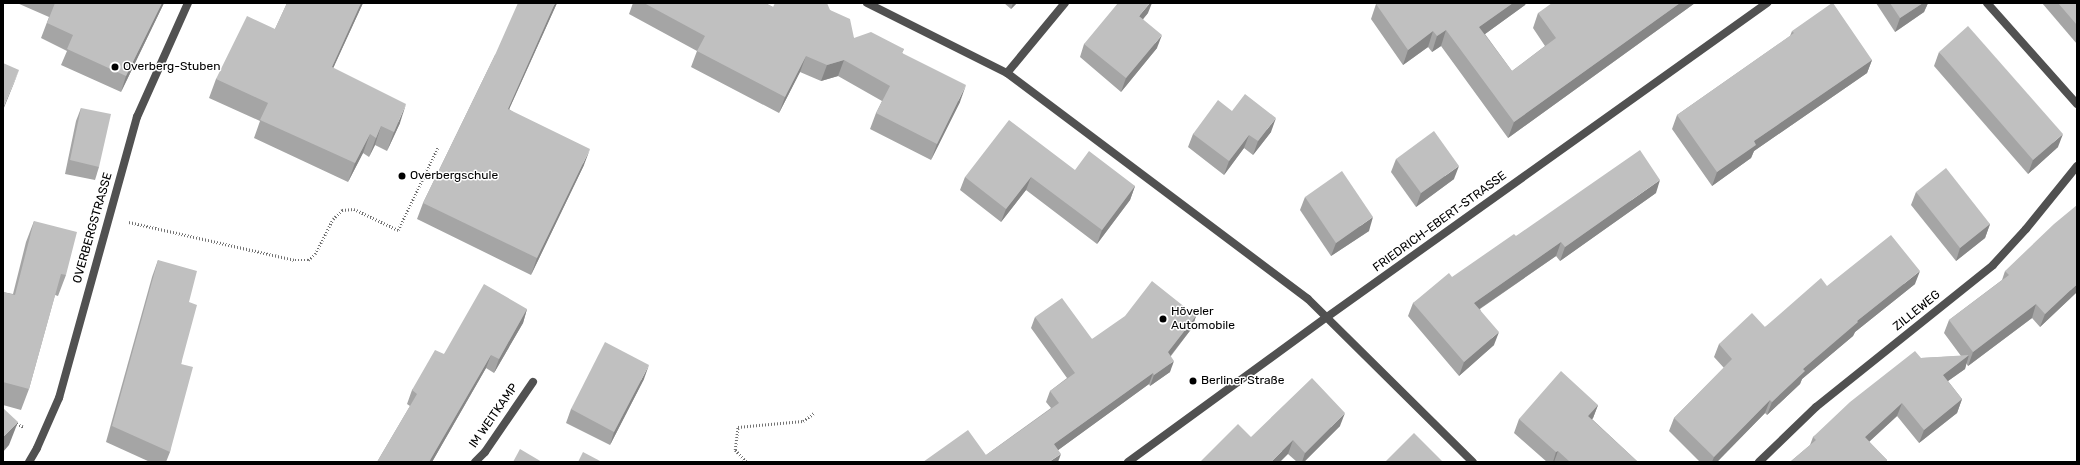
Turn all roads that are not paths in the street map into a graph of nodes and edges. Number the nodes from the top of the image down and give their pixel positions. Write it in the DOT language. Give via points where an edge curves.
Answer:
graph roads {
  1 [pos="188,3"];
  2 [pos="867,3"];
  3 [pos="1065,3"];
  4 [pos="1767,3"];
  5 [pos="1987,3"];
  6 [pos="1007,73"];
  7 [pos="2077,104"];
  8 [pos="2077,166"];
  9 [pos="1327,317"];
  10 [pos="533,382"];
  11 [pos="28,462"];
  12 [pos="475,462"];
  13 [pos="1128,462"];
  14 [pos="1473,462"];
  15 [pos="1759,462"];
  1 -- 11 [label="street, OVERBERGSTRASSE" via="136,117 59,398"];
  2 -- 6 [label="street"];
  3 -- 6 [label="street"];
  4 -- 9 [label="street, FRIEDRICH-EBERT-STRASSE"];
  5 -- 7 [label="street"];
  6 -- 9 [label="street" via="1308,299"];
  8 -- 15 [label="street, ZILLEWEG" via="1993,265 1816,407"];
  9 -- 13 [label="street, FRIEDRICH-EBERT-STRASSE"];
  9 -- 14 [label="street"];
  10 -- 12 [label="street, IM WEITKAMP" via="485,452"];
}
